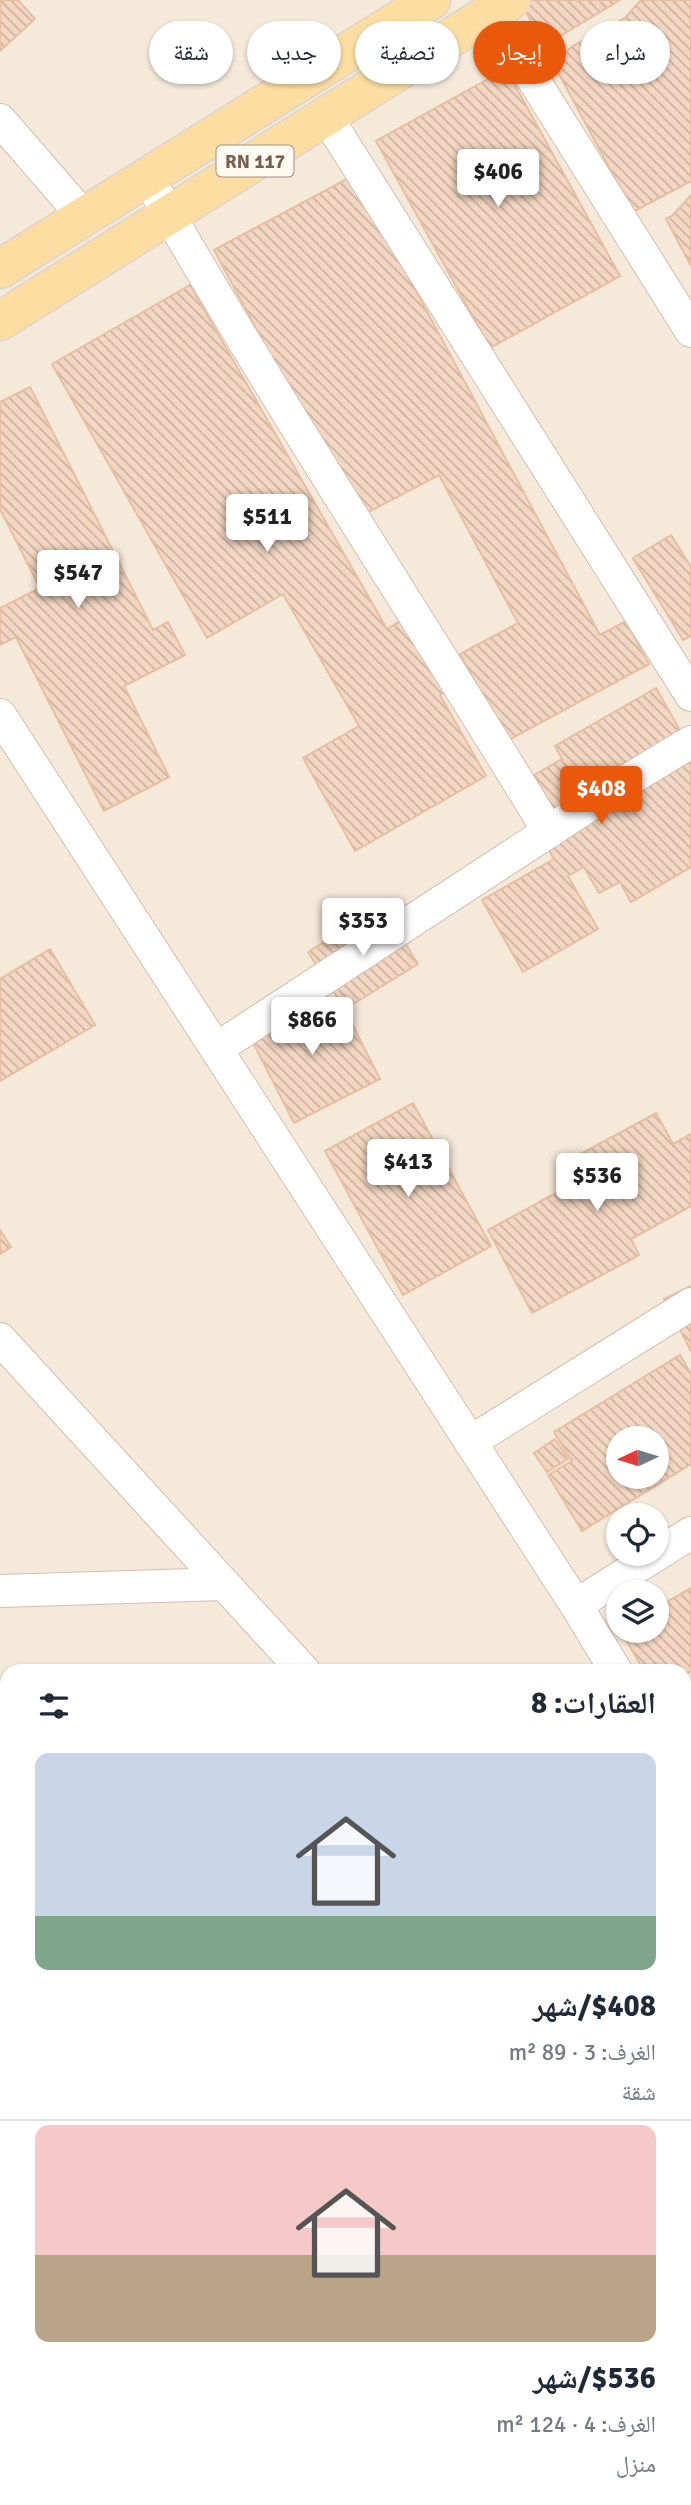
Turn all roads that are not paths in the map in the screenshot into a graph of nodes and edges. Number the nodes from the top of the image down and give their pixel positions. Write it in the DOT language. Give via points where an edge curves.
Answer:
graph roads {
  1 [pos="431,0"];
  2 [pos="501,6"];
  3 [pos="326,116"];
  4 [pos="0,120"];
  5 [pos="148,178"];
  6 [pos="170,216"];
  7 [pos="84,217"];
  8 [pos="0,269"];
  9 [pos="0,321"];
  10 [pos="691,331"];
  11 [pos="691,695"];
  12 [pos="0,715"];
  13 [pos="691,741"];
  14 [pos="549,832"];
  15 [pos="216,1049"];
  16 [pos="691,1304"];
  17 [pos="0,1339"];
  18 [pos="470,1442"];
  19 [pos="691,1532"];
  20 [pos="224,1584"];
  21 [pos="0,1591"];
  22 [pos="576,1605"];
  23 [pos="298,1664"];
  24 [pos="612,1664"];
  1 -- 5 [label="main road, RN 117"];
  2 -- 3 [label="main road, RN 117"];
  2 -- 10 [label="street"];
  3 -- 6 [label="main road, RN 117"];
  3 -- 11 [label="street"];
  4 -- 7 [label="street"];
  5 -- 6 [label="street"];
  5 -- 7 [label="main road, RN 117"];
  6 -- 9 [label="main road, RN 117"];
  6 -- 14 [label="street"];
  7 -- 8 [label="main road, RN 117"];
  12 -- 15 [label="street"];
  13 -- 14 [label="street"];
  14 -- 15 [label="street"];
  15 -- 18 [label="street"];
  16 -- 18 [label="street"];
  17 -- 20 [label="street"];
  18 -- 22 [label="street"];
  19 -- 22 [label="street"];
  20 -- 21 [label="street"];
  20 -- 23 [label="street"];
  22 -- 24 [label="street"];
}
